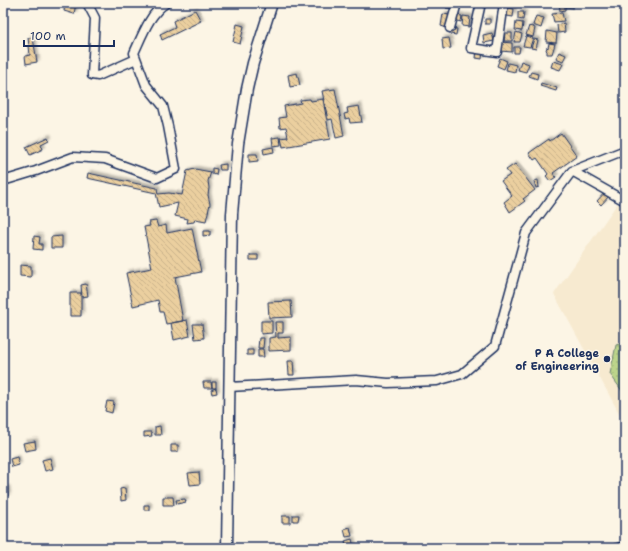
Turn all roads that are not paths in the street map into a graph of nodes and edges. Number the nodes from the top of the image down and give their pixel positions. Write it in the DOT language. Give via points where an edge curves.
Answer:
graph roads {
  1 [pos="87,3"];
  2 [pos="166,3"];
  3 [pos="272,3"];
  4 [pos="457,3"];
  5 [pos="481,3"];
  6 [pos="504,3"];
  7 [pos="450,28"];
  8 [pos="136,59"];
  9 [pos="625,150"];
  10 [pos="572,171"];
  11 [pos="3,180"];
  12 [pos="625,201"];
  13 [pos="229,387"];
  14 [pos="625,547"];
  15 [pos="227,548"];
  16 [pos="618,548"];
  1 -- 8 [label="street" via="95,18 92,75 98,76"];
  2 -- 8 [label="street" via="149,21 134,52"];
  3 -- 13 [label="main road" via="253,63 238,144 232,214"];
  4 -- 7 [label="street"];
  5 -- 6 [label="street" via="471,48 497,52"];
  8 -- 11 [label="street" via="146,85 163,106 176,169 157,178 105,159 73,157"];
  9 -- 10 [label="street"];
  10 -- 12 [label="street"];
  10 -- 13 [label="street" via="526,233 495,346 462,374 437,381 388,384 356,380"];
  13 -- 15 [label="main road"];
  14 -- 16 [label="street"];
}
